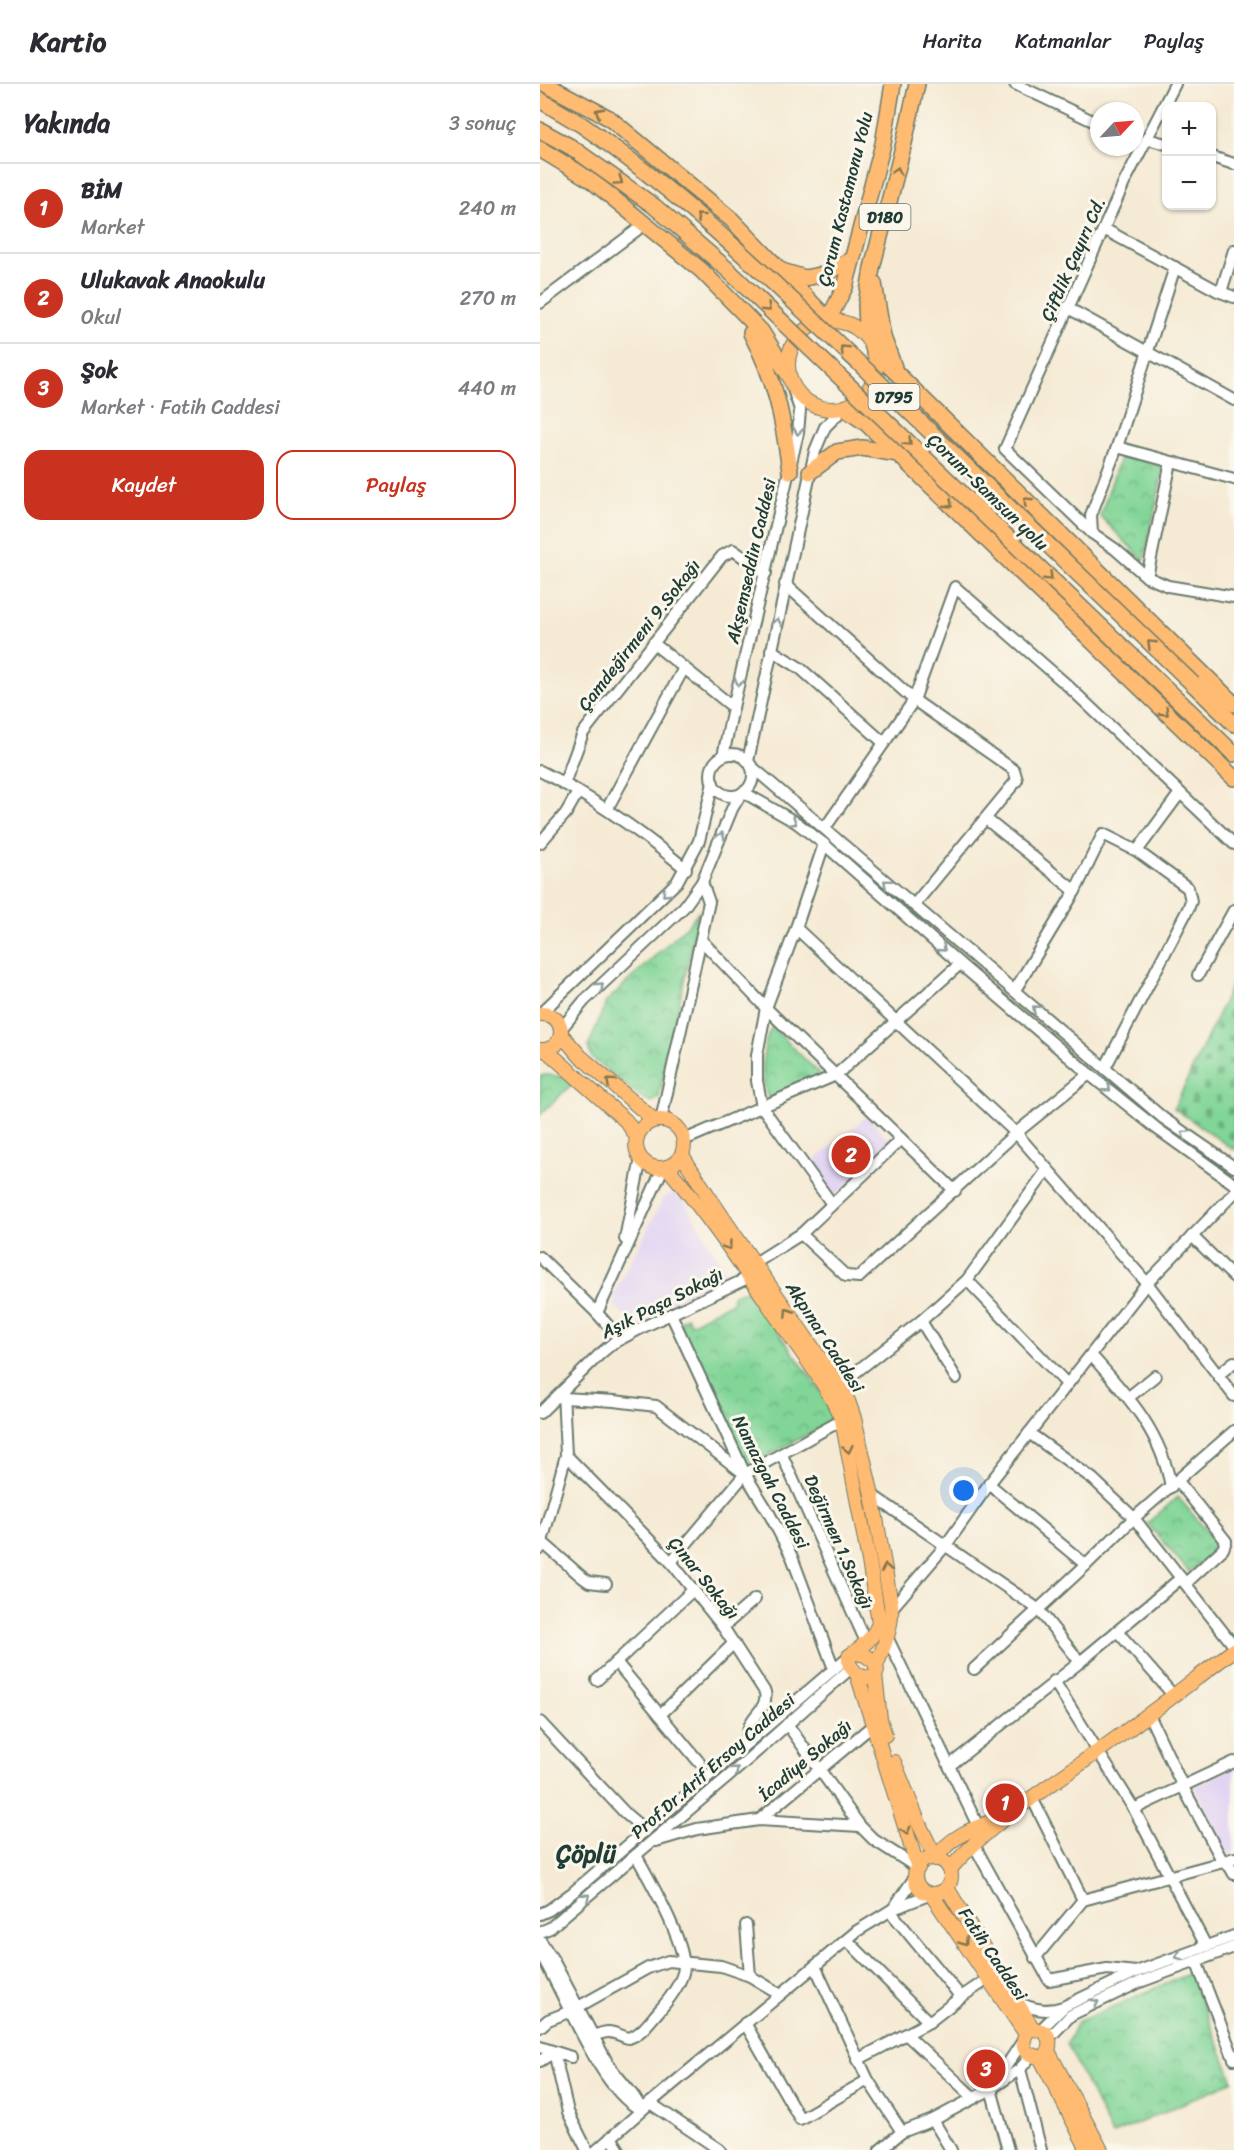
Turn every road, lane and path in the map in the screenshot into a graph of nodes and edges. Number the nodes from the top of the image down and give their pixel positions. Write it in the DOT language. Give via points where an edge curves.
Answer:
graph roads {
  1 [pos="545,84"];
  2 [pos="893,84"];
  3 [pos="917,84"];
  4 [pos="1015,84"];
  5 [pos="1175,84"];
  6 [pos="540,100"];
  7 [pos="1090,120"];
  8 [pos="540,130"];
  9 [pos="1144,138"];
  10 [pos="1144,142"];
  11 [pos="1162,144"];
  12 [pos="540,149"];
  13 [pos="1136,156"];
  14 [pos="1216,158"];
  15 [pos="1234,164"];
  16 [pos="645,224"];
  17 [pos="1104,229"];
  18 [pos="1234,250"];
  19 [pos="852,259"];
  20 [pos="1175,267"];
  21 [pos="872,268"];
  22 [pos="781,271"];
  23 [pos="1221,292"];
  24 [pos="1234,297"];
  25 [pos="540,303"];
  26 [pos="736,307"];
  27 [pos="1068,308"];
  28 [pos="828,320"];
  29 [pos="874,351"];
  30 [pos="1148,352"];
  31 [pos="896,373"];
  32 [pos="788,374"];
  33 [pos="1234,400"];
  34 [pos="844,408"];
  35 [pos="1117,447"];
  36 [pos="898,454"];
  37 [pos="1171,462"];
  38 [pos="790,471"];
  39 [pos="810,472"];
  40 [pos="1234,479"];
  41 [pos="1092,533"];
  42 [pos="766,573"];
  43 [pos="1147,577"];
  44 [pos="785,584"];
  45 [pos="1234,597"];
  46 [pos="653,643"];
  47 [pos="771,650"];
  48 [pos="684,668"];
  49 [pos="914,700"];
  50 [pos="1234,704"];
  51 [pos="733,707"];
  52 [pos="1234,723"];
  53 [pos="884,743"];
  54 [pos="1234,754"];
  55 [pos="723,756"];
  56 [pos="749,764"];
  57 [pos="540,771"];
  58 [pos="1234,778"];
  59 [pos="713,783"];
  60 [pos="564,784"];
  61 [pos="578,792"];
  62 [pos="742,793"];
  63 [pos="1180,793"];
  64 [pos="607,809"];
  65 [pos="986,819"];
  66 [pos="825,828"];
  67 [pos="540,843"];
  68 [pos="824,844"];
  69 [pos="1234,844"];
  70 [pos="1137,851"];
  71 [pos="686,869"];
  72 [pos="702,882"];
  73 [pos="1075,891"];
  74 [pos="914,905"];
  75 [pos="1234,910"];
  76 [pos="796,928"];
  77 [pos="702,941"];
  78 [pos="960,964"];
  79 [pos="1198,975"];
  80 [pos="1015,990"];
  81 [pos="766,1008"];
  82 [pos="541,1013"];
  83 [pos="895,1021"];
  84 [pos="561,1031"];
  85 [pos="542,1050"];
  86 [pos="1105,1068"];
  87 [pos="1089,1074"];
  88 [pos="836,1075"];
  89 [pos="762,1107"];
  90 [pos="658,1120"];
  91 [pos="1016,1133"];
  92 [pos="637,1137"];
  93 [pos="901,1139"];
  94 [pos="684,1140"];
  95 [pos="682,1155"];
  96 [pos="641,1158"];
  97 [pos="1234,1167"];
  98 [pos="665,1168"];
  99 [pos="1047,1170"];
  100 [pos="1234,1184"];
  101 [pos="955,1191"];
  102 [pos="1234,1193"];
  103 [pos="832,1204"];
  104 [pos="801,1234"];
  105 [pos="1192,1236"];
  106 [pos="540,1257"];
  107 [pos="622,1257"];
  108 [pos="755,1263"];
  109 [pos="750,1277"];
  110 [pos="1234,1277"];
  111 [pos="967,1280"];
  112 [pos="1147,1283"];
  113 [pos="597,1313"];
  114 [pos="671,1314"];
  115 [pos="921,1321"];
  116 [pos="620,1339"];
  117 [pos="1091,1355"];
  118 [pos="1234,1362"];
  119 [pos="1218,1375"];
  120 [pos="1155,1376"];
  121 [pos="956,1378"];
  122 [pos="1067,1384"];
  123 [pos="838,1386"];
  124 [pos="563,1395"];
  125 [pos="1234,1396"];
  126 [pos="1129,1397"];
  127 [pos="540,1413"];
  128 [pos="842,1420"];
  129 [pos="1234,1431"];
  130 [pos="1029,1433"];
  131 [pos="566,1455"];
  132 [pos="782,1455"];
  133 [pos="745,1474"];
  134 [pos="989,1484"];
  135 [pos="1175,1484"];
  136 [pos="872,1495"];
  137 [pos="1134,1518"];
  138 [pos="541,1545"];
  139 [pos="946,1545"];
  140 [pos="671,1562"];
  141 [pos="1086,1566"];
  142 [pos="1183,1580"];
  143 [pos="606,1584"];
  144 [pos="693,1590"];
  145 [pos="755,1599"];
  146 [pos="891,1608"];
  147 [pos="1038,1609"];
  148 [pos="723,1627"];
  149 [pos="1117,1632"];
  150 [pos="887,1637"];
  151 [pos="866,1642"];
  152 [pos="734,1643"];
  153 [pos="1234,1648"];
  154 [pos="616,1662"];
  155 [pos="1080,1662"];
  156 [pos="853,1663"];
  157 [pos="834,1669"];
  158 [pos="974,1669"];
  159 [pos="876,1671"];
  160 [pos="597,1680"];
  161 [pos="1054,1681"];
  162 [pos="1174,1696"];
  163 [pos="660,1715"];
  164 [pos="1149,1715"];
  165 [pos="540,1722"];
  166 [pos="787,1724"];
  167 [pos="872,1726"];
  168 [pos="748,1742"];
  169 [pos="1098,1752"];
  170 [pos="699,1762"];
  171 [pos="1234,1762"];
  172 [pos="949,1766"];
  173 [pos="820,1768"];
  174 [pos="1183,1787"];
  175 [pos="1032,1798"];
  176 [pos="1134,1809"];
  177 [pos="1009,1815"];
  178 [pos="759,1820"];
  179 [pos="860,1826"];
  180 [pos="978,1826"];
  181 [pos="645,1830"];
  182 [pos="650,1843"];
  183 [pos="974,1845"];
  184 [pos="636,1855"];
  185 [pos="1234,1858"];
  186 [pos="936,1859"];
  187 [pos="1223,1862"];
  188 [pos="950,1869"];
  189 [pos="916,1873"];
  190 [pos="1234,1874"];
  191 [pos="1170,1876"];
  192 [pos="947,1888"];
  193 [pos="931,1894"];
  194 [pos="1083,1900"];
  195 [pos="891,1910"];
  196 [pos="540,1914"];
  197 [pos="746,1925"];
  198 [pos="540,1932"];
  199 [pos="1234,1936"];
  200 [pos="540,1940"];
  201 [pos="847,1940"];
  202 [pos="1206,1946"];
  203 [pos="1234,1947"];
  204 [pos="540,1953"];
  205 [pos="1035,1958"];
  206 [pos="682,1961"];
  207 [pos="1196,1961"];
  208 [pos="815,1966"];
  209 [pos="1136,1972"];
  210 [pos="750,1976"];
  211 [pos="988,1979"];
  212 [pos="780,1994"];
  213 [pos="961,1997"];
  214 [pos="1015,2001"];
  215 [pos="1065,2006"];
  216 [pos="575,2009"];
  217 [pos="929,2022"];
  218 [pos="745,2023"];
  219 [pos="540,2027"];
  220 [pos="907,2035"];
  221 [pos="593,2036"];
  222 [pos="1036,2042"];
  223 [pos="540,2048"];
  224 [pos="554,2052"];
  225 [pos="572,2057"];
  226 [pos="1234,2059"];
  227 [pos="857,2060"];
  228 [pos="540,2061"];
  229 [pos="1020,2069"];
  230 [pos="868,2080"];
  231 [pos="991,2089"];
  232 [pos="974,2098"];
  233 [pos="650,2103"];
  234 [pos="933,2120"];
  235 [pos="902,2132"];
  236 [pos="611,2137"];
  237 [pos="588,2150"];
  238 [pos="597,2150"];
  239 [pos="619,2150"];
  240 [pos="720,2150"];
  241 [pos="880,2150"];
  242 [pos="951,2150"];
  243 [pos="1008,2150"];
  244 [pos="1041,2150"];
  245 [pos="1088,2150"];
  246 [pos="1101,2150"];
  22 -- 1 [label="highway, one-way" via="732,220 609,118"];
  2 -- 19 [label="highway, Çorum Kastamonu Yolu / D180" via="883,144"];
  21 -- 3 [label="highway, D180, one-way"];
  4 -- 7 [label="street"];
  5 -- 9 [label="street, Çiftlik Çayırı Cd."];
  52 -- 6 [label="highway, Çorum-Samsun yolu / D795, one-way, bridge" via="689,207 615,147"];
  8 -- 54 [label="highway, Çorum-Samsun yolu / D795, one-way, bridge" via="571,147 654,206 728,270"];
  10 -- 11 [label="street"];
  12 -- 16 [label="highway" via="591,180"];
  13 -- 17 [label="street, Çiftlik Çayırı Cd."];
  14 -- 15 [label="street"];
  16 -- 25 [label="street"];
  16 -- 26 [label="highway" via="701,270"];
  17 -- 20 [label="street"];
  17 -- 27 [label="street, Çiftlik Çayırı Cd."];
  18 -- 23 [label="street"];
  19 -- 22 [label="highway" via="825,274 805,278"];
  19 -- 28 [label="highway, Çorum Kastamonu Yolu / D180" via="845,287"];
  20 -- 23 [label="street"];
  20 -- 30 [label="street"];
  21 -- 29 [label="highway, D180" via="866,305"];
  21 -- 31 [label="highway" via="883,336"];
  22 -- 28 [label="highway"];
  23 -- 24 [label="street"];
  26 -- 32 [label="highway" via="761,332"];
  26 -- 38 [label="highway" via="761,352 776,392"];
  27 -- 30 [label="street"];
  27 -- 41 [label="street, Çiftlik Çayırı Cd." via="1005,449"];
  28 -- 29 [label="main road" via="856,327"];
  28 -- 32 [label="main road" via="813,324 796,338 787,359"];
  29 -- 31 [label="highway"];
  29 -- 34 [label="main road" via="874,379 857,402"];
  30 -- 33 [label="street"];
  30 -- 35 [label="street"];
  50 -- 31 [label="highway, one-way"];
  32 -- 34 [label="main road" via="798,394 815,407"];
  32 -- 38 [label="street, Akşemseddin Caddesi, one-way" via="800,410"];
  34 -- 36 [label="highway"];
  34 -- 39 [label="street" via="825,427"];
  35 -- 37 [label="street"];
  35 -- 41 [label="street" via="1091,515"];
  36 -- 39 [label="highway" via="862,448 837,452"];
  36 -- 58 [label="highway, one-way"];
  37 -- 40 [label="street"];
  37 -- 43 [label="street"];
  38 -- 42 [label="street, Akşemseddin Caddesi"];
  39 -- 44 [label="street"];
  41 -- 43 [label="street"];
  42 -- 46 [label="street, Çamdeğirmeni 9.Sokağı" via="729,551"];
  42 -- 51 [label="street, Akşemseddin Caddesi, one-way"];
  43 -- 45 [label="street" via="1168,586"];
  47 -- 44 [label="street, one-way"];
  44 -- 49 [label="street"];
  46 -- 48 [label="street"];
  46 -- 60 [label="street, Çamdeğirmeni 9.Sokağı" via="583,733"];
  47 -- 53 [label="street" via="800,669"];
  47 -- 56 [label="street"];
  48 -- 51 [label="street"];
  48 -- 64 [label="street"];
  49 -- 53 [label="street"];
  49 -- 63 [label="street" via="955,587 1068,685"];
  49 -- 65 [label="street" via="1014,770 1017,780"];
  51 -- 55 [label="street, Akşemseddin Caddesi"];
  53 -- 66 [label="street"];
  55 -- 56 [label="street" via="734,754"];
  55 -- 59 [label="street" via="712,768"];
  56 -- 62 [label="street" via="752,781"];
  56 -- 66 [label="street"];
  57 -- 60 [label="street"];
  59 -- 62 [label="street" via="724,794"];
  59 -- 71 [label="street" via="699,841"];
  60 -- 61 [label="street"];
  61 -- 64 [label="street"];
  61 -- 67 [label="street"];
  62 -- 68 [label="street, one-way"];
  72 -- 62 [label="street, one-way"];
  63 -- 69 [label="street"];
  63 -- 70 [label="street"];
  64 -- 71 [label="street"];
  65 -- 73 [label="street"];
  65 -- 74 [label="street"];
  74 -- 66 [label="street, one-way"];
  68 -- 76 [label="street"];
  68 -- 78 [label="street, one-way"];
  70 -- 73 [label="street" via="1103,834"];
  70 -- 86 [label="street" via="1188,888 1191,901"];
  71 -- 82 [label="street, one-way" via="678,882"];
  72 -- 77 [label="street" via="709,902"];
  84 -- 72 [label="street, one-way" via="584,1001 684,907"];
  73 -- 80 [label="street"];
  74 -- 80 [label="street"];
  75 -- 79 [label="street"];
  76 -- 81 [label="street"];
  76 -- 83 [label="street"];
  77 -- 81 [label="street"];
  77 -- 90 [label="street"];
  78 -- 83 [label="street"];
  78 -- 87 [label="street"];
  86 -- 80 [label="street, one-way"];
  81 -- 88 [label="street"];
  81 -- 89 [label="street" via="757,1055"];
  82 -- 84 [label="main road" via="556,1019"];
  83 -- 88 [label="street"];
  83 -- 91 [label="street"];
  84 -- 85 [label="main road" via="555,1046"];
  90 -- 84 [label="main road, one-way" via="580,1056"];
  85 -- 92 [label="main road" via="626,1121"];
  97 -- 86 [label="street, one-way" via="1163,1119"];
  87 -- 91 [label="street"];
  87 -- 100 [label="street, one-way"];
  88 -- 89 [label="street"];
  88 -- 93 [label="street"];
  89 -- 94 [label="street"];
  89 -- 103 [label="street"];
  90 -- 92 [label="main road" via="647,1124"];
  90 -- 94 [label="main road" via="676,1125"];
  91 -- 99 [label="street"];
  91 -- 101 [label="street"];
  92 -- 96 [label="main road"];
  93 -- 101 [label="street"];
  93 -- 103 [label="street"];
  94 -- 95 [label="main road"];
  95 -- 98 [label="main road"];
  95 -- 108 [label="main road, Akpınar Caddesi"];
  96 -- 98 [label="main road" via="651,1166"];
  96 -- 107 [label="street"];
  98 -- 107 [label="street"];
  98 -- 109 [label="main road, Akpınar Caddesi, one-way" via="692,1196"];
  99 -- 111 [label="street"];
  99 -- 112 [label="street"];
  101 -- 104 [label="street" via="859,1277 846,1276"];
  102 -- 105 [label="street"];
  103 -- 104 [label="street"];
  104 -- 108 [label="street"];
  105 -- 110 [label="street"];
  105 -- 112 [label="street"];
  106 -- 113 [label="street"];
  107 -- 113 [label="street"];
  123 -- 108 [label="main road, Akpınar Caddesi, one-way"];
  109 -- 114 [label="street, Aşık Paşa Sokağı"];
  109 -- 128 [label="main road, Akpınar Caddesi" via="823,1383"];
  111 -- 115 [label="street"];
  111 -- 122 [label="street"];
  112 -- 117 [label="street"];
  112 -- 119 [label="street"];
  113 -- 116 [label="street"];
  114 -- 116 [label="street, Aşık Paşa Sokağı"];
  114 -- 133 [label="street, Namazgah Caddesi"];
  115 -- 121 [label="street"];
  115 -- 123 [label="street"];
  116 -- 124 [label="street, Aşık Paşa Sokağı" via="600,1354"];
  117 -- 122 [label="street"];
  117 -- 126 [label="street"];
  118 -- 119 [label="street"];
  119 -- 125 [label="street"];
  120 -- 126 [label="street"];
  122 -- 130 [label="street"];
  123 -- 136 [label="main road, Akpınar Caddesi" via="854,1418"];
  124 -- 127 [label="street, Aşık Paşa Sokağı"];
  124 -- 131 [label="street"];
  124 -- 133 [label="street" via="656,1406"];
  126 -- 135 [label="street" via="1151,1429"];
  128 -- 132 [label="street"];
  128 -- 151 [label="main road, Akpınar Caddesi, one-way" via="878,1610 876,1632"];
  129 -- 135 [label="street"];
  130 -- 134 [label="street"];
  130 -- 137 [label="street" via="1094,1479"];
  131 -- 138 [label="street"];
  131 -- 140 [label="street, Çınar Sokağı"];
  132 -- 133 [label="street"];
  132 -- 151 [label="street, Değirmen 1.Sokağı"];
  133 -- 140 [label="street"];
  133 -- 157 [label="street, Namazgah Caddesi" via="792,1557"];
  134 -- 139 [label="street"];
  134 -- 141 [label="street"];
  135 -- 137 [label="street"];
  135 -- 142 [label="street" via="1226,1540 1223,1549"];
  136 -- 139 [label="street"];
  146 -- 136 [label="main road, Akpınar Caddesi, one-way"];
  137 -- 141 [label="street"];
  137 -- 142 [label="street"];
  138 -- 143 [label="street" via="589,1582"];
  139 -- 146 [label="street"];
  139 -- 147 [label="street"];
  140 -- 144 [label="street, Çınar Sokağı"];
  141 -- 147 [label="street"];
  142 -- 149 [label="street"];
  142 -- 153 [label="street"];
  144 -- 148 [label="street, Çınar Sokağı"];
  144 -- 154 [label="street"];
  145 -- 148 [label="street"];
  146 -- 150 [label="main road, Akpınar Caddesi"];
  147 -- 155 [label="street"];
  147 -- 158 [label="street"];
  148 -- 152 [label="street, Çınar Sokağı"];
  149 -- 155 [label="street"];
  149 -- 162 [label="street"];
  150 -- 159 [label="main road, Akpınar Caddesi"];
  150 -- 172 [label="street"];
  151 -- 156 [label="main road, Akpınar Caddesi"];
  152 -- 163 [label="street"];
  152 -- 168 [label="street, Çınar Sokağı" via="766,1697 748,1728"];
  153 -- 162 [label="main road"];
  154 -- 160 [label="street"];
  154 -- 163 [label="street"];
  155 -- 161 [label="street"];
  156 -- 157 [label="street, Prof.Dr.Arif Ersoy Caddesi"];
  156 -- 159 [label="main road" via="869,1678"];
  156 -- 159 [label="main road" via="870,1658"];
  156 -- 166 [label="street, Prof.Dr.Arif Ersoy Caddesi"];
  156 -- 167 [label="main road"];
  157 -- 168 [label="street, Prof.Dr.Arif Ersoy Caddesi"];
  159 -- 186 [label="main road, Akpınar Caddesi" via="880,1719 890,1752"];
  161 -- 169 [label="street"];
  161 -- 172 [label="street"];
  162 -- 164 [label="main road"];
  163 -- 170 [label="street"];
  164 -- 169 [label="main road"];
  164 -- 174 [label="street"];
  165 -- 181 [label="street"];
  166 -- 173 [label="street"];
  182 -- 166 [label="street, Prof.Dr.Arif Ersoy Caddesi, one-way"];
  167 -- 173 [label="street, İcadiye Sokağı"];
  167 -- 189 [label="main road, one-way"];
  168 -- 181 [label="street, Prof.Dr.Arif Ersoy Caddesi"];
  169 -- 175 [label="main road"];
  169 -- 176 [label="street"];
  171 -- 174 [label="street"];
  172 -- 180 [label="street"];
  173 -- 178 [label="street, İcadiye Sokağı"];
  173 -- 179 [label="street"];
  174 -- 176 [label="street"];
  174 -- 187 [label="street"];
  175 -- 177 [label="main road"];
  175 -- 194 [label="street"];
  176 -- 191 [label="street"];
  177 -- 180 [label="main road"];
  177 -- 183 [label="main road"];
  178 -- 179 [label="street"];
  178 -- 182 [label="street" via="697,1829"];
  179 -- 189 [label="street"];
  180 -- 186 [label="main road" via="946,1845"];
  181 -- 196 [label="street, Prof.Dr.Arif Ersoy Caddesi" via="572,1893"];
  182 -- 184 [label="street, Prof.Dr.Arif Ersoy Caddesi"];
  183 -- 188 [label="main road"];
  183 -- 205 [label="street"];
  198 -- 184 [label="street, Prof.Dr.Arif Ersoy Caddesi, one-way" via="550,1928"];
  184 -- 206 [label="street" via="671,1922"];
  185 -- 187 [label="street"];
  186 -- 188 [label="main road"];
  186 -- 189 [label="main road" via="923,1862"];
  187 -- 190 [label="street"];
  187 -- 191 [label="street"];
  188 -- 192 [label="main road"];
  189 -- 193 [label="main road" via="920,1888"];
  189 -- 195 [label="street"];
  191 -- 194 [label="street"];
  191 -- 202 [label="street"];
  192 -- 193 [label="main road"];
  192 -- 214 [label="main road, Fatih Caddesi"];
  193 -- 195 [label="street"];
  193 -- 211 [label="main road, Fatih Caddesi, one-way"];
  194 -- 205 [label="street"];
  195 -- 201 [label="street"];
  195 -- 213 [label="street"];
  197 -- 210 [label="street"];
  199 -- 202 [label="street"];
  200 -- 216 [label="street"];
  201 -- 208 [label="street"];
  201 -- 217 [label="street"];
  202 -- 209 [label="street, one-way"];
  203 -- 207 [label="street"];
  204 -- 216 [label="street"];
  205 -- 209 [label="street" via="1049,1980 1107,1969"];
  206 -- 210 [label="street" via="721,1966"];
  206 -- 216 [label="street" via="648,1968"];
  206 -- 221 [label="street" via="683,1973 665,2004 636,2036 628,2038 609,2031"];
  222 -- 207 [label="street, one-way" via="1071,2015"];
  207 -- 226 [label="street"];
  208 -- 212 [label="street"];
  208 -- 227 [label="street"];
  209 -- 215 [label="street"];
  210 -- 212 [label="street"];
  211 -- 213 [label="street"];
  211 -- 222 [label="main road, Fatih Caddesi"];
  212 -- 218 [label="street"];
  213 -- 217 [label="street"];
  214 -- 215 [label="street" via="1051,2012"];
  214 -- 222 [label="main road, Fatih Caddesi"];
  215 -- 222 [label="street"];
  216 -- 219 [label="street"];
  216 -- 221 [label="street"];
  216 -- 221 [label="street" via="609,2081 641,2109 615,2075"];
  217 -- 220 [label="street"];
  218 -- 230 [label="street" via="800,2119"];
  218 -- 233 [label="street"];
  220 -- 227 [label="street"];
  220 -- 232 [label="street"];
  222 -- 229 [label="street"];
  222 -- 231 [label="street"];
  222 -- 245 [label="main road, Fatih Caddesi"];
  222 -- 246 [label="main road, Fatih Caddesi"];
  223 -- 224 [label="street"];
  224 -- 225 [label="street"];
  224 -- 228 [label="street"];
  224 -- 237 [label="street" via="568,2112"];
  227 -- 230 [label="street"];
  229 -- 231 [label="street"];
  229 -- 244 [label="street"];
  230 -- 235 [label="street"];
  231 -- 232 [label="street"];
  231 -- 243 [label="street"];
  232 -- 234 [label="street"];
  233 -- 236 [label="street"];
  233 -- 240 [label="street"];
  234 -- 235 [label="street"];
  234 -- 242 [label="street"];
  235 -- 241 [label="street"];
  236 -- 238 [label="street"];
  236 -- 239 [label="street"];
}
